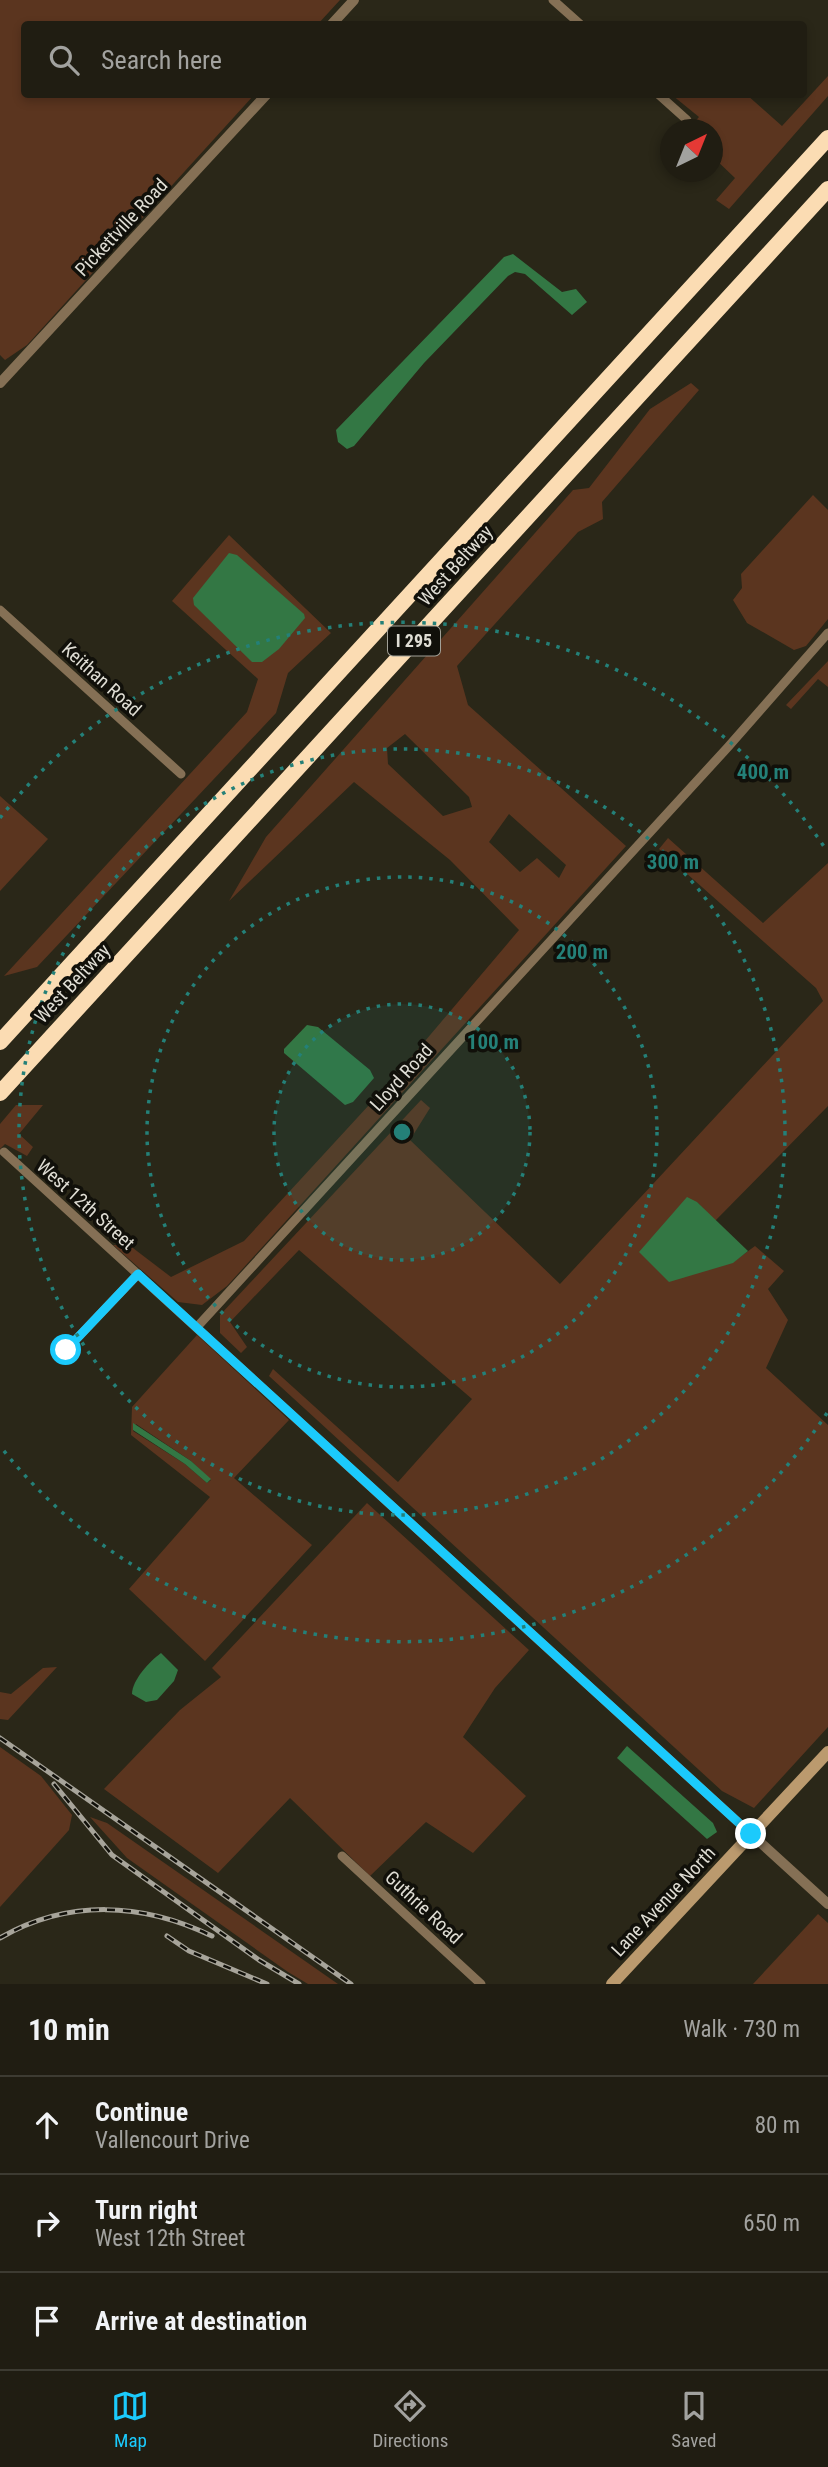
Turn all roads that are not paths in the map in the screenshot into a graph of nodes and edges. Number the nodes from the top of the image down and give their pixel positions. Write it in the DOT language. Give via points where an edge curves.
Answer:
graph roads {
  1 [pos="354,0"];
  2 [pos="552,0"];
  3 [pos="335,21"];
  4 [pos="576,21"];
  5 [pos="263,98"];
  6 [pos="662,98"];
  7 [pos="686,119"];
  8 [pos="828,138"];
  9 [pos="828,189"];
  10 [pos="0,383"];
  11 [pos="0,610"];
  12 [pos="828,633"];
  13 [pos="181,774"];
  14 [pos="0,1042"];
  15 [pos="0,1093"];
  16 [pos="4,1153"];
  17 [pos="138,1274"];
  18 [pos="197,1327"];
  19 [pos="66,1350"];
  20 [pos="828,1752"];
  21 [pos="751,1834"];
  22 [pos="342,1856"];
  23 [pos="828,1904"];
  24 [pos="481,1984"];
  25 [pos="611,1984"];
  1 -- 3 [label="street"];
  2 -- 4 [label="street"];
  5 -- 10 [label="street, Pickettville Road"];
  6 -- 7 [label="street"];
  8 -- 14 [label="highway, West Beltway / I 295"];
  9 -- 15 [label="highway, West Beltway / I 295"];
  11 -- 13 [label="street, Keithan Road"];
  12 -- 18 [label="street, Lloyd Road"];
  16 -- 17 [label="street, West 12th Street"];
  17 -- 18 [label="street, West 12th Street"];
  17 -- 19 [label="street"];
  18 -- 21 [label="street, West 12th Street"];
  20 -- 21 [label="main road, Lane Avenue North"];
  21 -- 23 [label="street, West 12th Street"];
  21 -- 25 [label="main road, Lane Avenue North"];
  22 -- 24 [label="street, Guthrie Road"];
}
